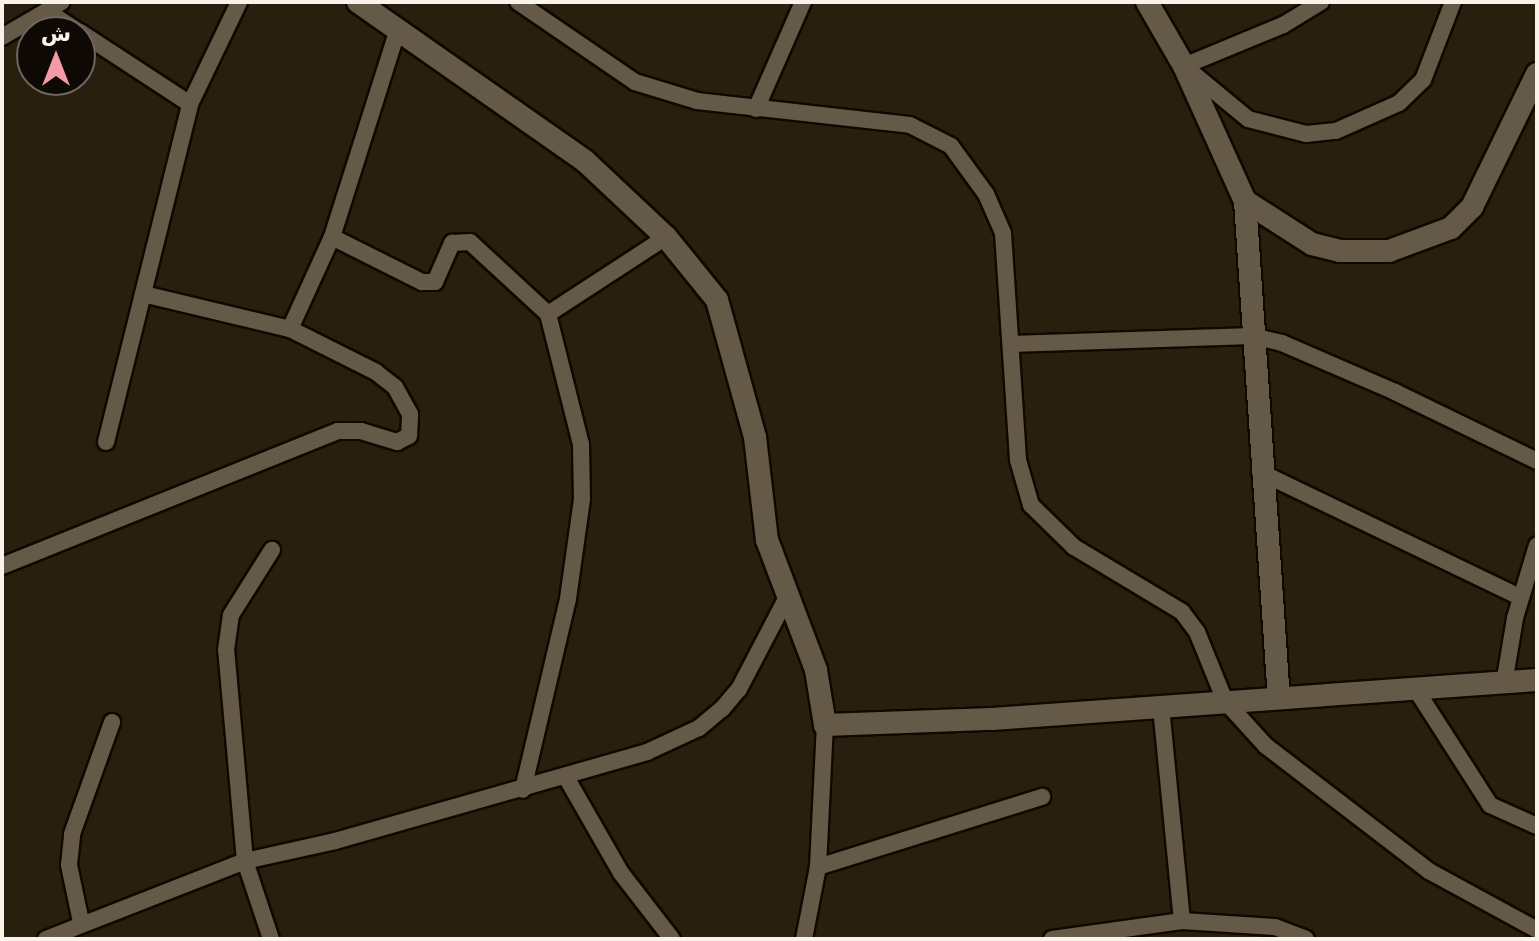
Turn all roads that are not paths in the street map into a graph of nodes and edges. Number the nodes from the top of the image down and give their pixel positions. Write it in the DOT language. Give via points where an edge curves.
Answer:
graph roads {
  1 [pos="62,2"];
  2 [pos="239,2"];
  3 [pos="358,2"];
  4 [pos="518,2"];
  5 [pos="803,2"];
  6 [pos="1147,2"];
  7 [pos="1321,2"];
  8 [pos="1453,2"];
  9 [pos="47,11"];
  10 [pos="55,16"];
  11 [pos="397,32"];
  12 [pos="2,37"];
  13 [pos="96,42"];
  14 [pos="1184,66"];
  15 [pos="1537,74"];
  16 [pos="190,104"];
  17 [pos="756,109"];
  18 [pos="1245,201"];
  19 [pos="332,237"];
  20 [pos="666,237"];
  21 [pos="143,294"];
  22 [pos="548,314"];
  23 [pos="290,329"];
  24 [pos="1252,336"];
  25 [pos="1011,344"];
  26 [pos="106,442"];
  27 [pos="1537,461"];
  28 [pos="1260,472"];
  29 [pos="1537,545"];
  30 [pos="272,550"];
  31 [pos="2,566"];
  32 [pos="1520,597"];
  33 [pos="786,599"];
  34 [pos="1537,680"];
  35 [pos="1504,684"];
  36 [pos="1415,688"];
  37 [pos="1279,696"];
  38 [pos="1225,701"];
  39 [pos="1161,707"];
  40 [pos="112,722"];
  41 [pos="825,725"];
  42 [pos="566,777"];
  43 [pos="523,790"];
  44 [pos="1042,797"];
  45 [pos="1537,826"];
  46 [pos="245,861"];
  47 [pos="818,867"];
  48 [pos="1182,921"];
  49 [pos="81,922"];
  50 [pos="1537,930"];
  51 [pos="46,939"];
  52 [pos="271,939"];
  53 [pos="672,939"];
  54 [pos="804,939"];
  55 [pos="1052,939"];
  56 [pos="1306,939"];
  1 -- 9 [label="street"];
  2 -- 16 [label="street"];
  3 -- 11 [label="street"];
  4 -- 17 [label="street" via="635,82 697,101"];
  5 -- 17 [label="street"];
  6 -- 14 [label="street"];
  7 -- 14 [label="street" via="1283,25"];
  8 -- 14 [label="street" via="1423,80 1399,103 1336,131 1306,134 1248,119"];
  9 -- 10 [label="street"];
  9 -- 12 [label="street"];
  11 -- 19 [label="street"];
  11 -- 20 [label="street" via="585,161"];
  13 -- 16 [label="street"];
  14 -- 18 [label="street"];
  15 -- 18 [label="street" via="1472,207 1451,228 1389,251 1340,251 1312,244"];
  16 -- 21 [label="street"];
  17 -- 25 [label="street" via="910,125 951,146 986,194 1003,233"];
  18 -- 24 [label="street"];
  19 -- 22 [label="street" via="422,282 435,282 452,243 470,242"];
  19 -- 23 [label="street"];
  20 -- 22 [label="street"];
  20 -- 33 [label="street" via="717,300 755,437 767,540"];
  21 -- 23 [label="street"];
  21 -- 26 [label="street"];
  22 -- 43 [label="street" via="581,444 582,499 568,599"];
  23 -- 31 [label="street" via="395,387 410,414 409,436 397,442 361,431 338,431"];
  24 -- 25 [label="street"];
  24 -- 27 [label="street" via="1282,343 1395,392"];
  24 -- 28 [label="street"];
  25 -- 38 [label="street" via="1018,460 1031,505 1074,547 1182,612 1197,632"];
  28 -- 32 [label="street"];
  28 -- 37 [label="street"];
  29 -- 32 [label="street"];
  30 -- 46 [label="street" via="243,592 228,631"];
  32 -- 35 [label="street"];
  33 -- 41 [label="street" via="816,670"];
  33 -- 42 [label="street" via="739,689 699,728 647,752"];
  34 -- 35 [label="street"];
  35 -- 36 [label="street"];
  36 -- 37 [label="street"];
  36 -- 45 [label="street" via="1490,805"];
  37 -- 38 [label="street"];
  38 -- 39 [label="street"];
  38 -- 50 [label="street" via="1266,746 1429,871"];
  39 -- 41 [label="street"];
  39 -- 48 [label="street"];
  40 -- 49 [label="street" via="72,834 69,865"];
  41 -- 47 [label="street"];
  42 -- 43 [label="street"];
  42 -- 53 [label="street" via="621,873"];
  43 -- 46 [label="street"];
  44 -- 47 [label="street"];
  46 -- 49 [label="street"];
  46 -- 52 [label="street"];
  47 -- 54 [label="street"];
  48 -- 55 [label="street"];
  48 -- 56 [label="street" via="1275,927"];
  49 -- 51 [label="street"];
}
